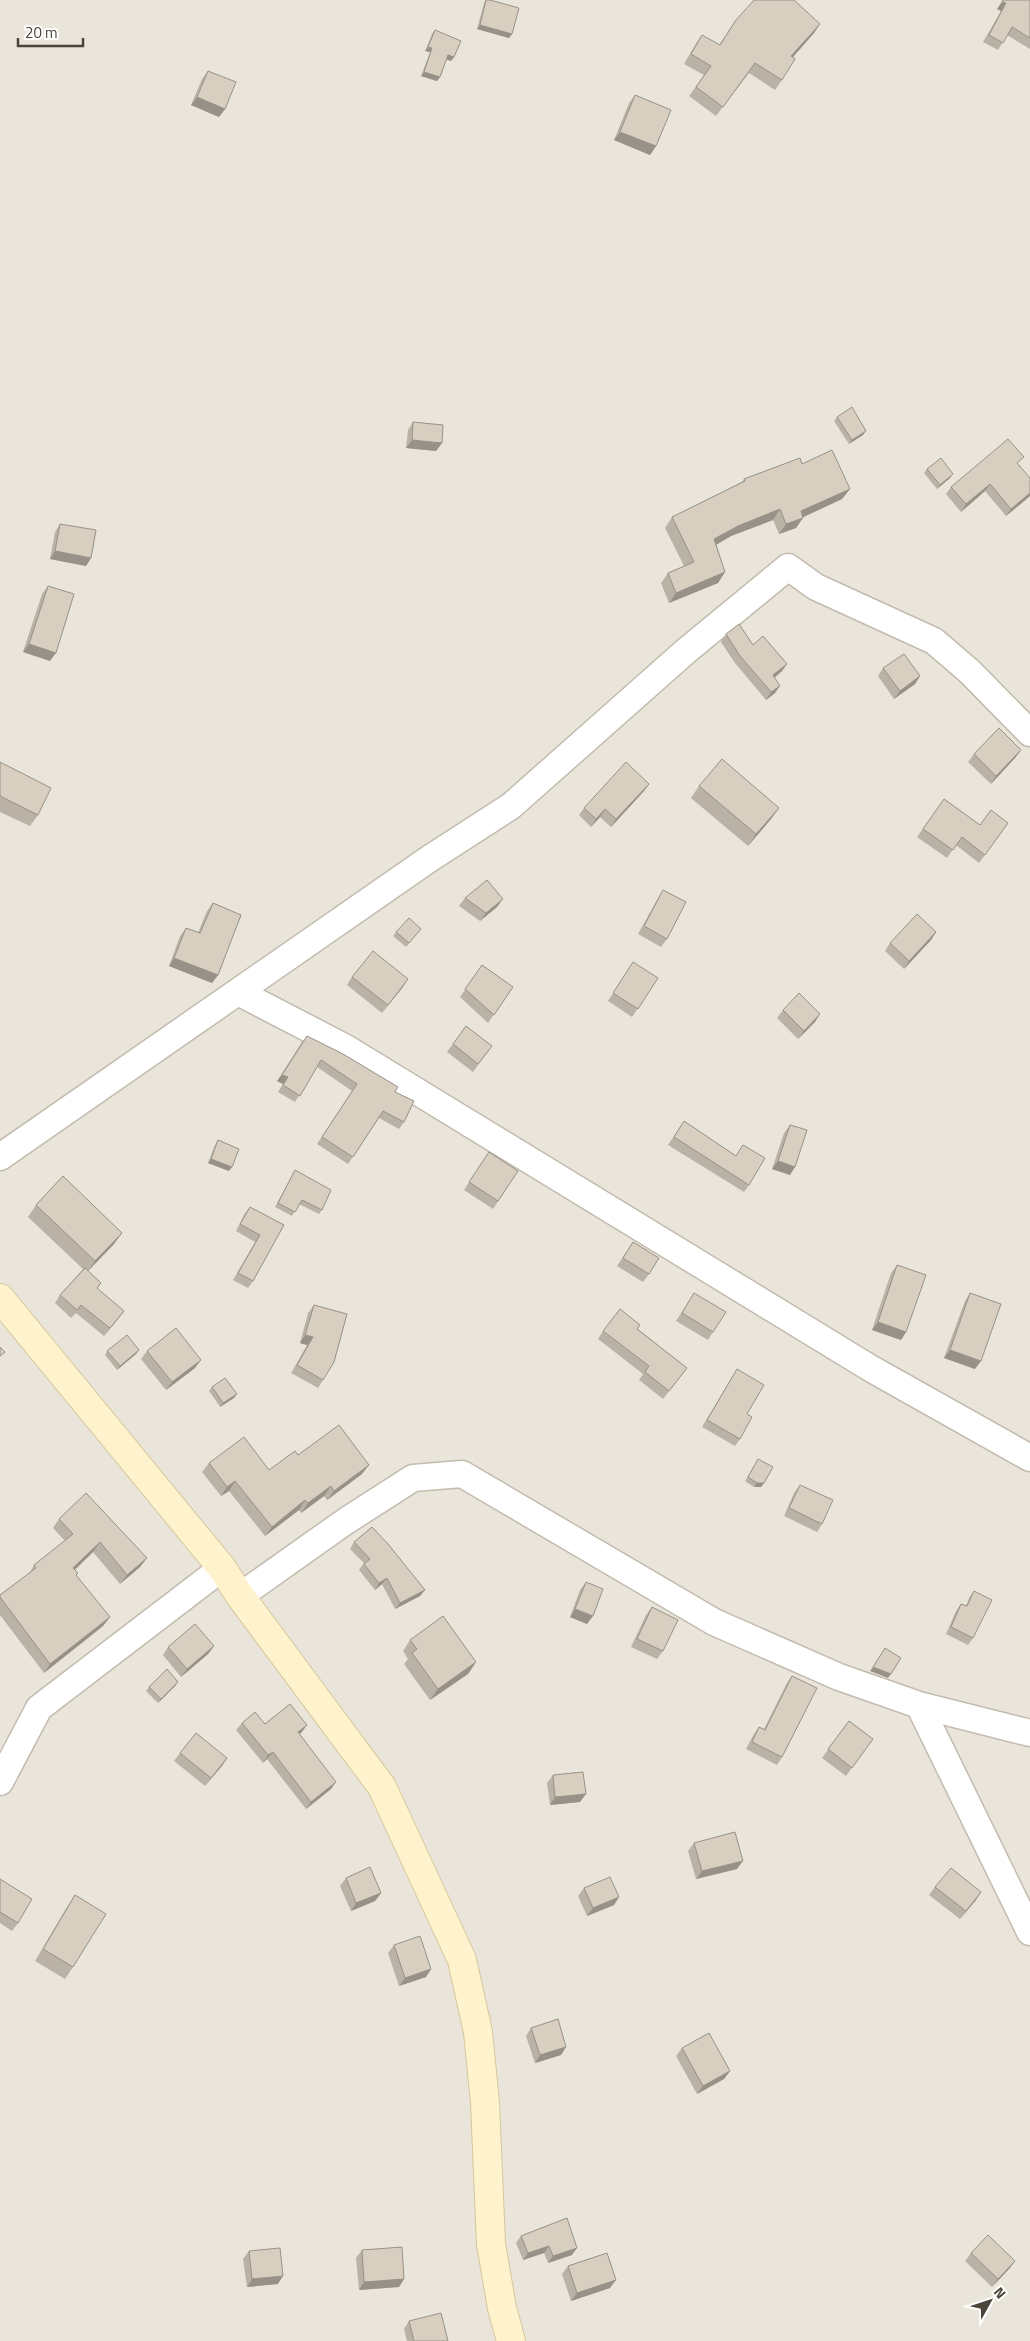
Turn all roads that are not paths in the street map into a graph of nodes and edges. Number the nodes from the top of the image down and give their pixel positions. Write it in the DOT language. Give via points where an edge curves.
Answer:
graph roads {
  1 [pos="1030,734"];
  2 [pos="238,992"];
  3 [pos="0,1158"];
  4 [pos="0,1298"];
  5 [pos="1030,1458"];
  6 [pos="222,1568"];
  7 [pos="240,1596"];
  8 [pos="919,1705"];
  9 [pos="1030,1734"];
  10 [pos="0,1782"];
  11 [pos="1030,1932"];
  12 [pos="511,2341"];
  1 -- 2 [label="street" via="969,671 934,641 816,587 788,567 686,651 511,806"];
  2 -- 3 [label="street"];
  2 -- 5 [label="street" via="346,1048 870,1368"];
  4 -- 6 [label="street"];
  6 -- 7 [label="street"];
  6 -- 10 [label="street" via="39,1708"];
  7 -- 8 [label="street" via="413,1478 462,1474 714,1622 839,1677"];
  7 -- 12 [label="street" via="382,1787 462,1960 478,2032 491,2244"];
  8 -- 9 [label="street"];
  8 -- 11 [label="street"];
}
